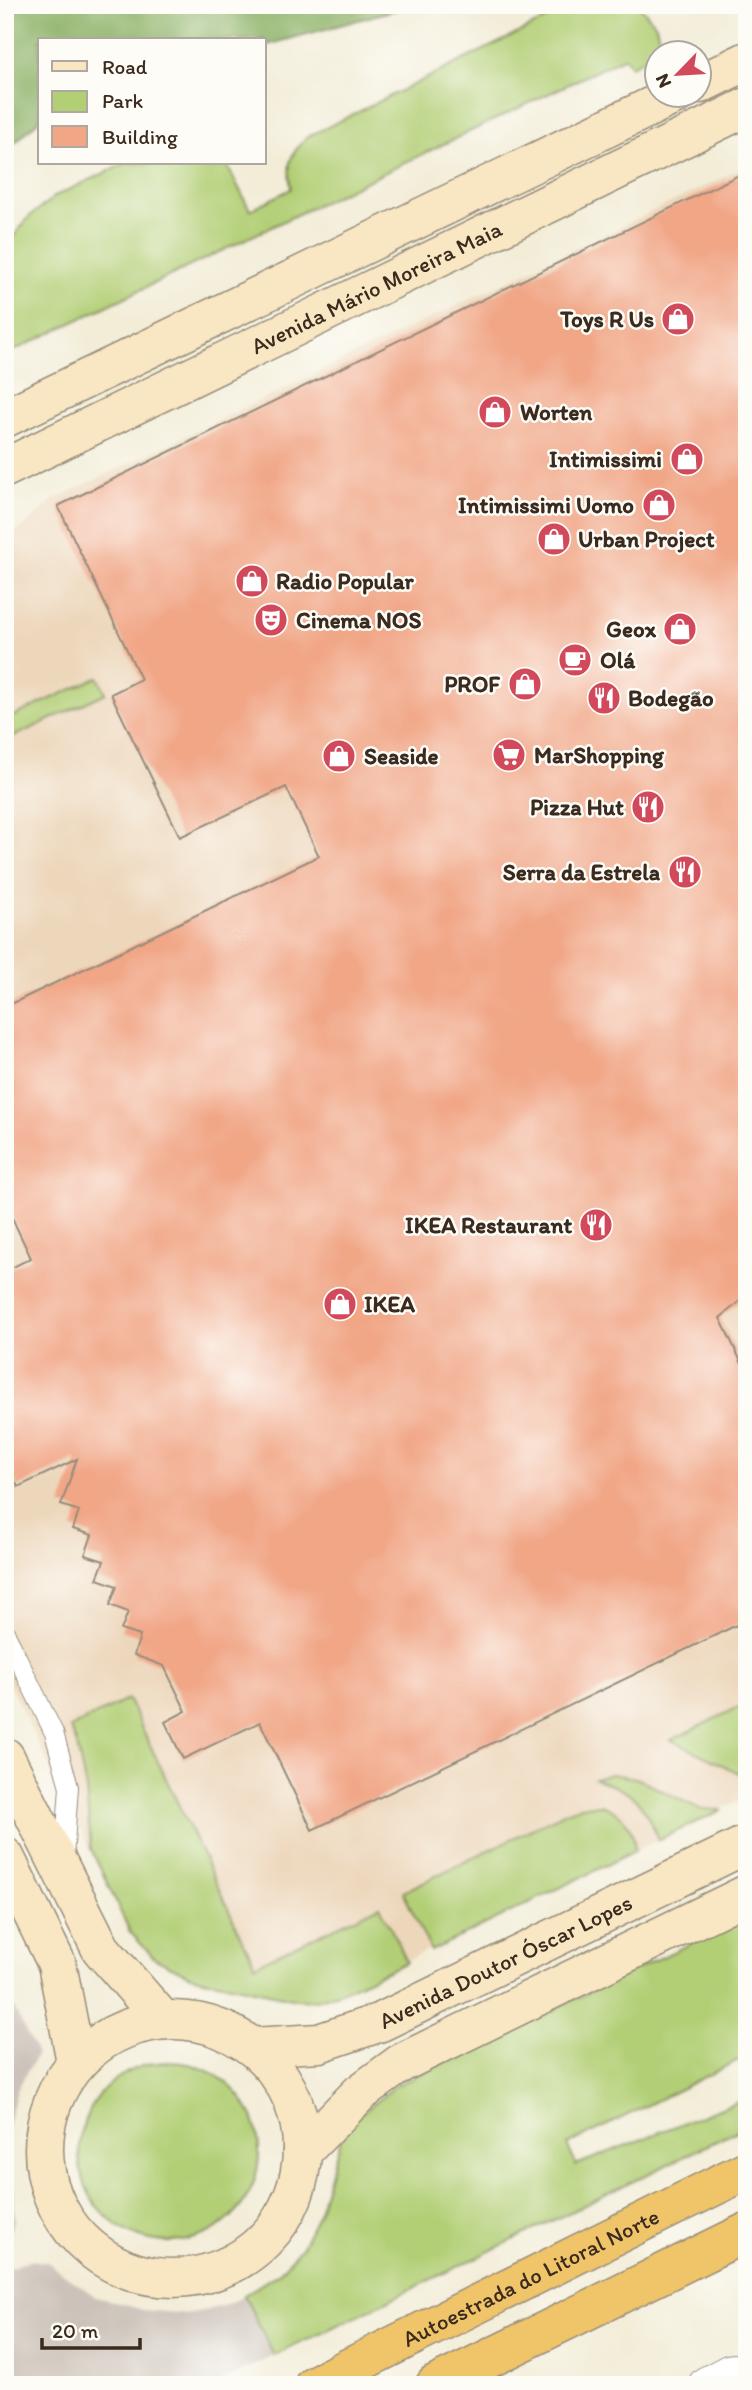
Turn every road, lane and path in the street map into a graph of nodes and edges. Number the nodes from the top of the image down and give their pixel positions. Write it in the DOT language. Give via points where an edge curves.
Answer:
graph roads {
  1 [pos="747,61"];
  2 [pos="714,77"];
  3 [pos="747,107"];
  4 [pos="648,108"];
  5 [pos="5,418"];
  6 [pos="5,468"];
  7 [pos="5,1632"];
  8 [pos="5,1757"];
  9 [pos="747,1844"];
  10 [pos="5,1857"];
  11 [pos="63,1875"];
  12 [pos="747,1894"];
  13 [pos="163,2020"];
  14 [pos="253,2047"];
  15 [pos="76,2062"];
  16 [pos="302,2152"];
  17 [pos="747,2170"];
  18 [pos="747,2232"];
  19 [pos="745,2372"];
  20 [pos="314,2385"];
  21 [pos="435,2385"];
  22 [pos="707,2385"];
  1 -- 2 [label="main road"];
  3 -- 6 [label="main road, Avenida Mário Moreira Maia"];
  4 -- 5 [label="main road, Avenida Mário Moreira Maia"];
  7 -- 11 [label="lane" via="54,1733 69,1787"];
  8 -- 11 [label="main road"];
  9 -- 14 [label="main road, Avenida Doutor Óscar Lopes" via="381,2022 319,2043"];
  10 -- 15 [label="main road" via="57,1964"];
  11 -- 13 [label="main road" via="101,1949"];
  12 -- 16 [label="main road, Avenida Doutor Óscar Lopes" via="401,2063 360,2093"];
  13 -- 14 [label="main road" via="211,2025"];
  13 -- 15 [label="main road" via="131,2026 101,2041"];
  14 -- 16 [label="main road" via="280,2077 297,2112"];
  15 -- 16 [label="main road" via="55,2094 45,2131 45,2169 57,2206 79,2237 108,2261 144,2275 182,2278 219,2270 241,2258 279,2223 296,2190"];
  17 -- 20 [label="highway, Autoestrada do Litoral Norte"];
  18 -- 21 [label="highway"];
  19 -- 22 [label="street"];
}
